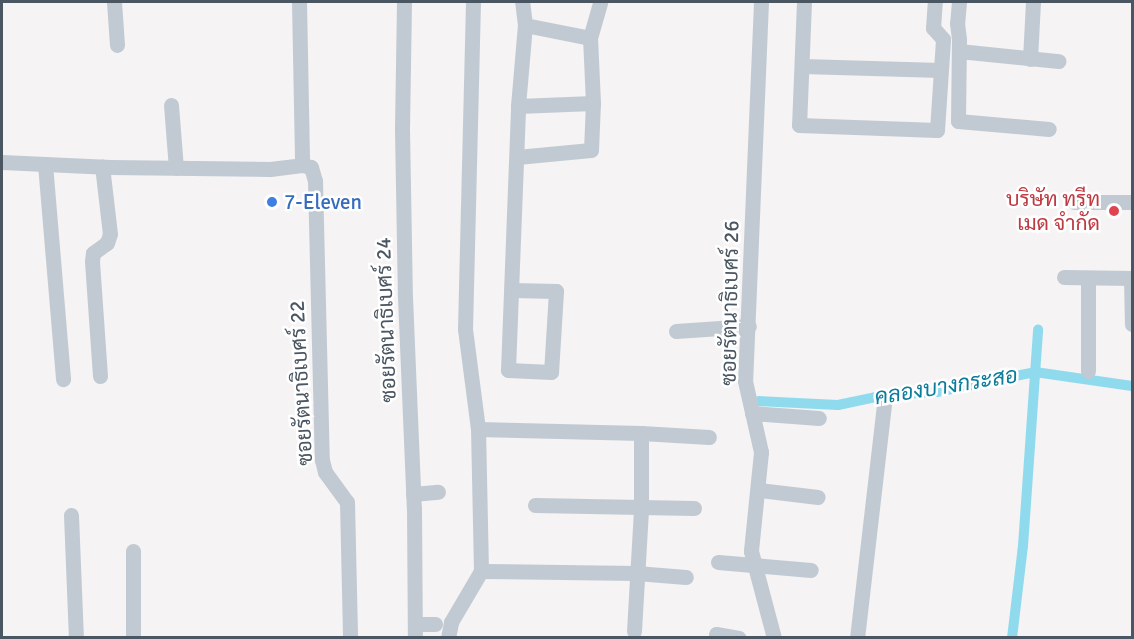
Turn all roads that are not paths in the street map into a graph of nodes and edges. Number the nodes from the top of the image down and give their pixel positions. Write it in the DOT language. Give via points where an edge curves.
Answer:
graph roads {
  1 [pos="114,2"];
  2 [pos="299,2"];
  3 [pos="404,2"];
  4 [pos="473,2"];
  5 [pos="522,2"];
  6 [pos="600,2"];
  7 [pos="761,2"];
  8 [pos="804,2"];
  9 [pos="935,2"];
  10 [pos="959,2"];
  11 [pos="1033,2"];
  12 [pos="525,25"];
  13 [pos="590,38"];
  14 [pos="117,45"];
  15 [pos="959,51"];
  16 [pos="1030,59"];
  17 [pos="1058,61"];
  18 [pos="802,66"];
  19 [pos="941,70"];
  20 [pos="592,104"];
  21 [pos="171,105"];
  22 [pos="518,106"];
  23 [pos="1049,129"];
  24 [pos="517,157"];
  25 [pos="2,162"];
  26 [pos="45,164"];
  27 [pos="302,165"];
  28 [pos="102,166"];
  29 [pos="176,168"];
  30 [pos="1074,202"];
  31 [pos="1132,202"];
  32 [pos="1064,278"];
  33 [pos="1088,278"];
  34 [pos="1132,278"];
  35 [pos="512,290"];
  36 [pos="1132,324"];
  37 [pos="749,326"];
  38 [pos="676,331"];
  39 [pos="1088,371"];
  40 [pos="100,376"];
  41 [pos="63,379"];
  42 [pos="884,405"];
  43 [pos="752,413"];
  44 [pos="819,418"];
  45 [pos="478,429"];
  46 [pos="641,433"];
  47 [pos="709,437"];
  48 [pos="759,490"];
  49 [pos="438,492"];
  50 [pos="413,494"];
  51 [pos="818,496"];
  52 [pos="535,505"];
  53 [pos="641,508"];
  54 [pos="694,508"];
  55 [pos="71,515"];
  56 [pos="133,551"];
  57 [pos="718,562"];
  58 [pos="753,564"];
  59 [pos="811,570"];
  60 [pos="481,571"];
  61 [pos="636,573"];
  62 [pos="686,577"];
  63 [pos="435,624"];
  64 [pos="415,631"];
  65 [pos="634,631"];
  66 [pos="716,634"];
  67 [pos="76,638"];
  68 [pos="133,638"];
  69 [pos="350,638"];
  70 [pos="448,638"];
  71 [pos="739,638"];
  72 [pos="774,638"];
  73 [pos="856,638"];
  1 -- 14 [label="street"];
  2 -- 27 [label="street, ซอยรัตนาธิเบศร์ 22"];
  3 -- 50 [label="street, ซอยรัตนาธิเบศร์ 24" via="404,273"];
  4 -- 45 [label="street" via="465,329"];
  5 -- 12 [label="street"];
  6 -- 13 [label="street"];
  7 -- 37 [label="street, ซอยรัตนาธิเบศร์ 26"];
  8 -- 18 [label="street"];
  9 -- 19 [label="street" via="933,28 943,39"];
  10 -- 15 [label="street"];
  11 -- 16 [label="street"];
  12 -- 13 [label="street"];
  12 -- 22 [label="street"];
  13 -- 20 [label="street"];
  15 -- 16 [label="street"];
  15 -- 23 [label="street" via="958,121"];
  16 -- 17 [label="street"];
  18 -- 19 [label="street"];
  18 -- 19 [label="street" via="799,125 937,130"];
  20 -- 22 [label="street"];
  20 -- 24 [label="street" via="591,150"];
  21 -- 29 [label="street"];
  22 -- 24 [label="street"];
  24 -- 35 [label="street"];
  25 -- 26 [label="street"];
  26 -- 28 [label="street"];
  26 -- 41 [label="street"];
  27 -- 29 [label="street" via="270,169"];
  27 -- 69 [label="street, ซอยรัตนาธิเบศร์ 22" via="311,167 315,181 322,460 325,472 347,502"];
  28 -- 29 [label="street"];
  28 -- 40 [label="street" via="110,234 107,243 93,253 92,261"];
  30 -- 31 [label="street"];
  32 -- 33 [label="street"];
  33 -- 34 [label="street"];
  33 -- 39 [label="street"];
  34 -- 36 [label="street"];
  35 -- 35 [label="street" via="508,370 551,372 556,291"];
  37 -- 38 [label="street"];
  37 -- 43 [label="street, ซอยรัตนาธิเบศร์ 26" via="746,381"];
  42 -- 73 [label="street"];
  43 -- 44 [label="street"];
  43 -- 48 [label="street, ซอยรัตนาธิเบศร์ 26" via="760,452"];
  45 -- 46 [label="street"];
  45 -- 60 [label="street"];
  46 -- 47 [label="street"];
  46 -- 53 [label="street"];
  48 -- 51 [label="street"];
  48 -- 58 [label="street, ซอยรัตนาธิเบศร์ 26"];
  49 -- 50 [label="street"];
  50 -- 64 [label="street, ซอยรัตนาธิเบศร์ 24"];
  52 -- 53 [label="street"];
  53 -- 54 [label="street"];
  53 -- 61 [label="street"];
  55 -- 67 [label="street"];
  56 -- 68 [label="street"];
  57 -- 58 [label="street"];
  58 -- 59 [label="street"];
  58 -- 72 [label="street, ซอยรัตนาธิเบศร์ 26"];
  60 -- 61 [label="street"];
  60 -- 70 [label="street" via="451,622"];
  61 -- 62 [label="street"];
  61 -- 65 [label="street"];
  63 -- 64 [label="street"];
  66 -- 71 [label="street"];
}
